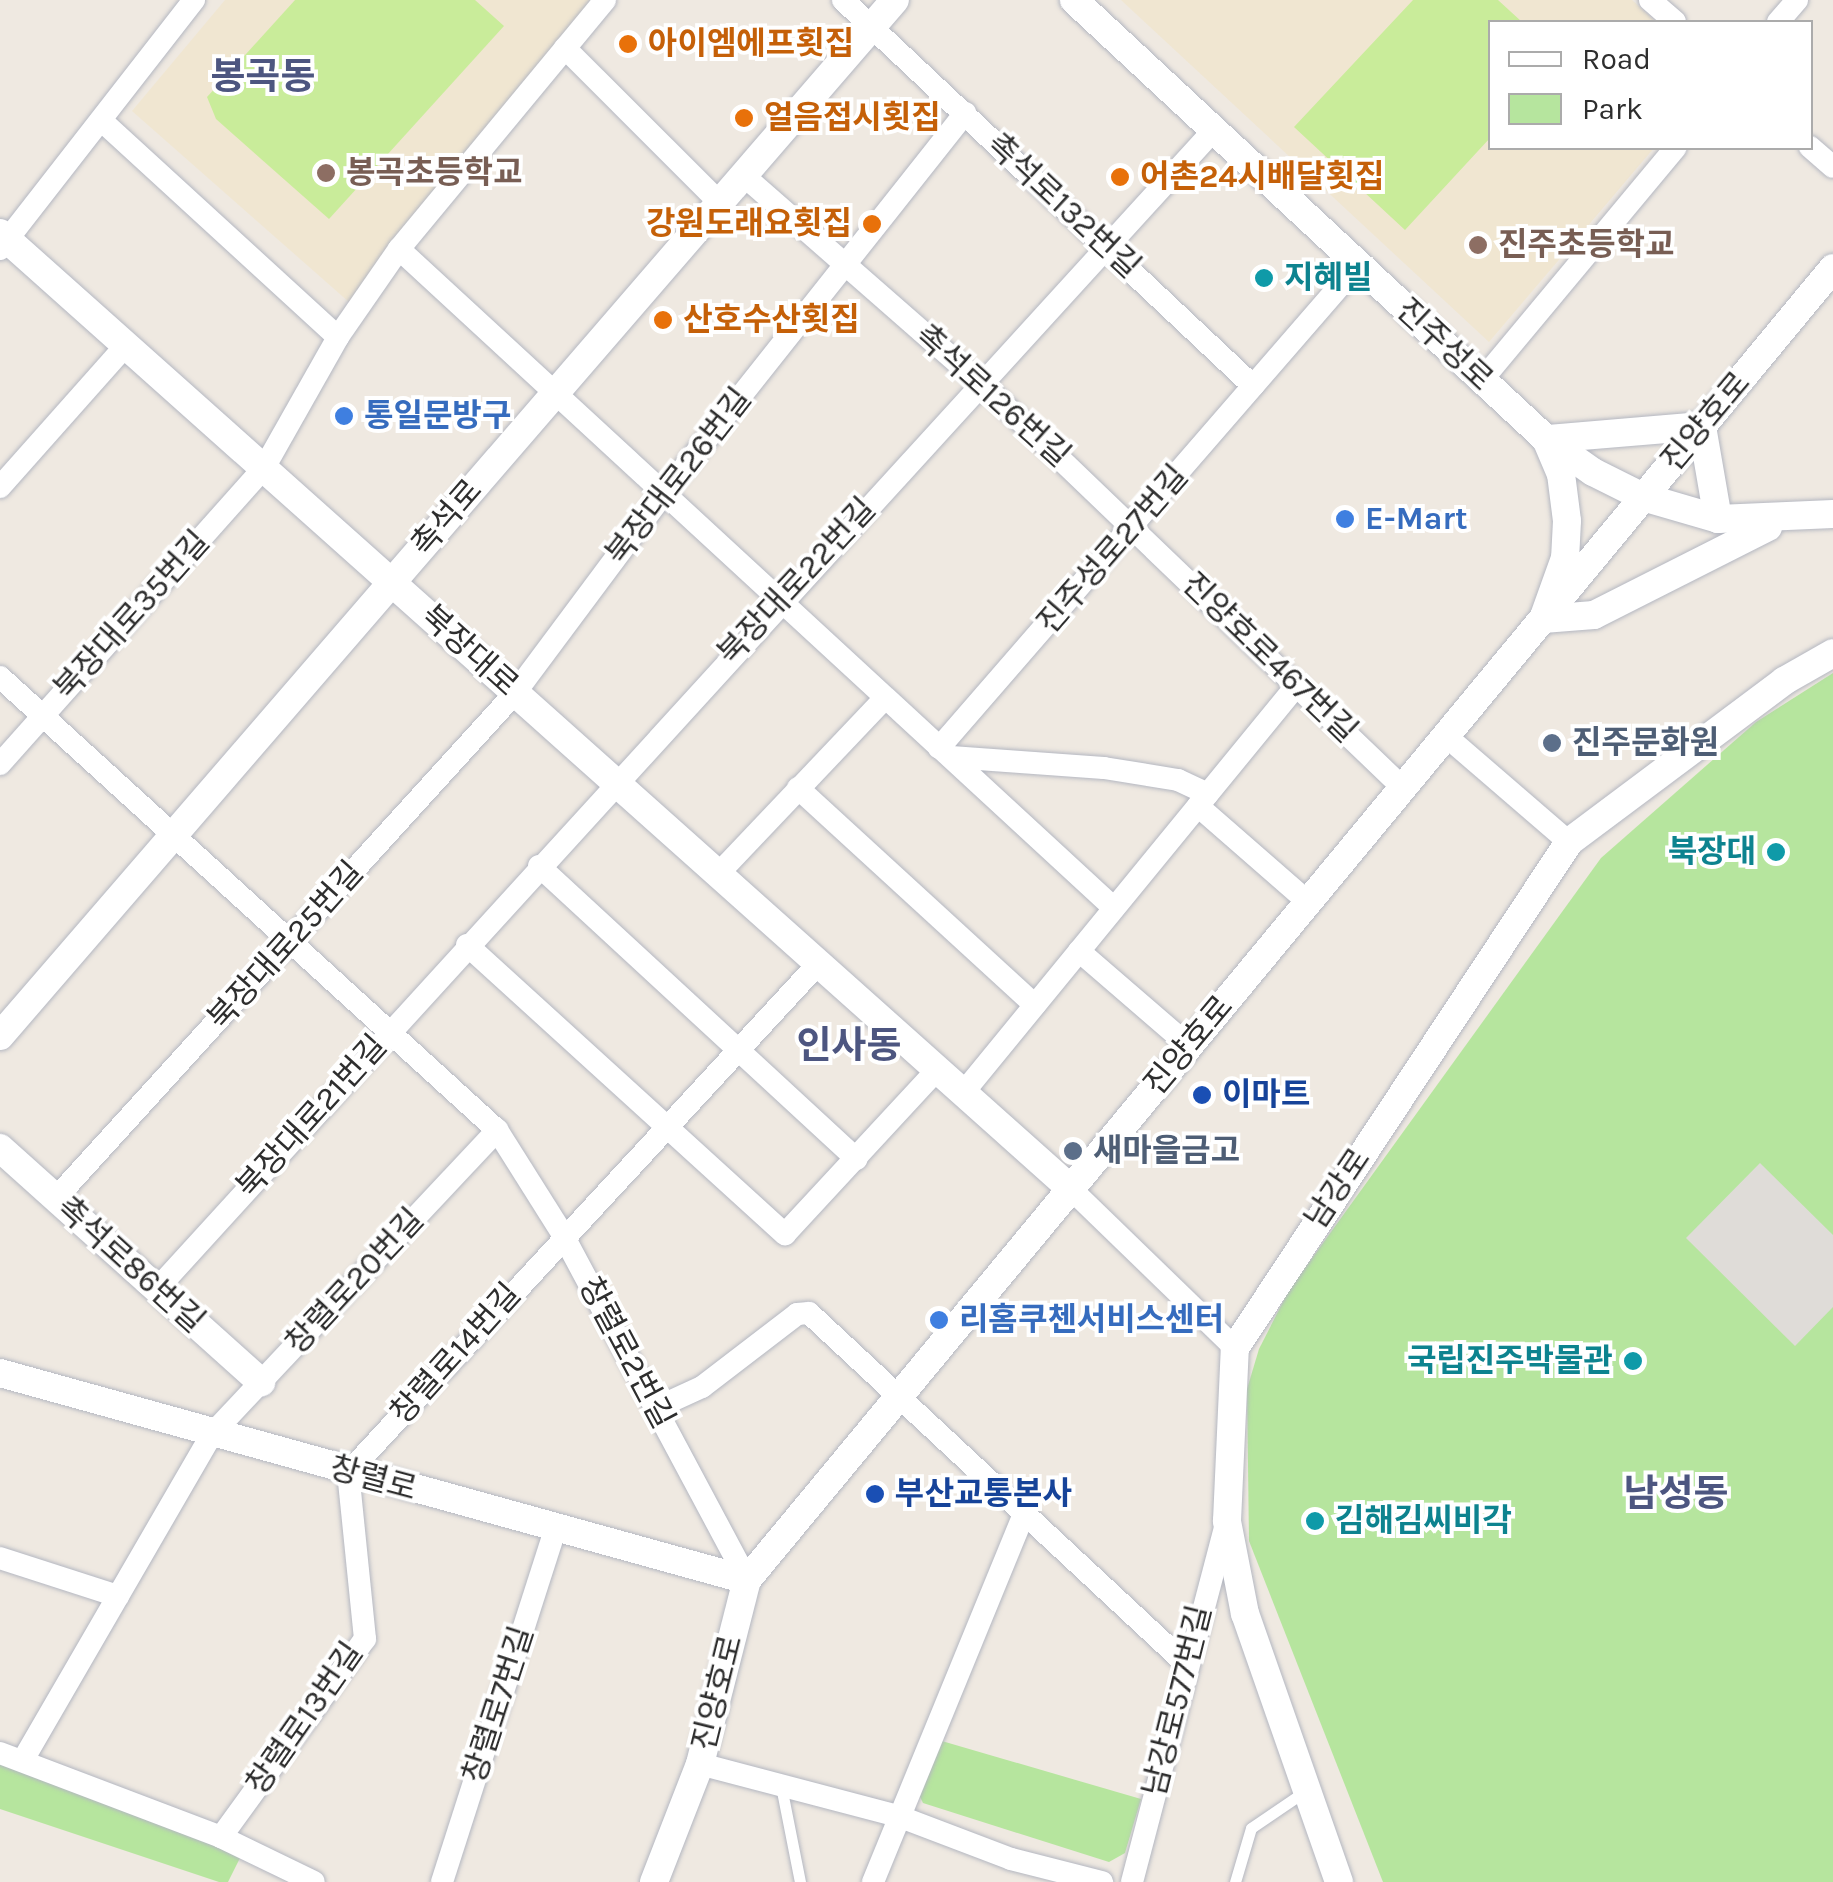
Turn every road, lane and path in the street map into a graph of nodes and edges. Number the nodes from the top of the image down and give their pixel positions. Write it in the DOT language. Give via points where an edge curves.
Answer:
graph roads {
  1 [pos="194,0"];
  2 [pos="605,0"];
  3 [pos="843,0"];
  4 [pos="895,0"];
  5 [pos="1074,0"];
  6 [pos="1650,0"];
  7 [pos="1797,0"];
  8 [pos="1673,20"];
  9 [pos="1780,20"];
  10 [pos="872,26"];
  11 [pos="565,48"];
  12 [pos="965,113"];
  13 [pos="102,121"];
  14 [pos="1214,130"];
  15 [pos="1813,149"];
  16 [pos="1672,150"];
  17 [pos="1833,167"];
  18 [pos="743,175"];
  19 [pos="720,203"];
  20 [pos="3,241"];
  21 [pos="1104,246"];
  22 [pos="399,249"];
  23 [pos="1358,265"];
  24 [pos="847,266"];
  25 [pos="1833,268"];
  26 [pos="344,328"];
  27 [pos="126,345"];
  28 [pos="1482,380"];
  29 [pos="981,384"];
  30 [pos="1253,386"];
  31 [pos="556,392"];
  32 [pos="1702,426"];
  33 [pos="1546,439"];
  34 [pos="264,468"];
  35 [pos="0,487"];
  36 [pos="664,493"];
  37 [pos="1643,498"];
  38 [pos="1833,514"];
  39 [pos="1718,519"];
  40 [pos="1784,520"];
  41 [pos="1135,528"];
  42 [pos="392,582"];
  43 [pos="779,600"];
  44 [pos="1543,619"];
  45 [pos="1833,653"];
  46 [pos="0,678"];
  47 [pos="1297,685"];
  48 [pos="515,693"];
  49 [pos="884,699"];
  50 [pos="43,716"];
  51 [pos="1446,736"];
  52 [pos="945,752"];
  53 [pos="0,764"];
  54 [pos="614,782"];
  55 [pos="798,788"];
  56 [pos="1402,788"];
  57 [pos="1203,800"];
  58 [pos="175,834"];
  59 [pos="1569,842"];
  60 [pos="539,866"];
  61 [pos="718,874"];
  62 [pos="1308,902"];
  63 [pos="1114,908"];
  64 [pos="290,940"];
  65 [pos="467,945"];
  66 [pos="1079,951"];
  67 [pos="818,964"];
  68 [pos="1035,1005"];
  69 [pos="389,1031"];
  70 [pos="0,1036"];
  71 [pos="1189,1046"];
  72 [pos="739,1048"];
  73 [pos="937,1070"];
  74 [pos="963,1093"];
  75 [pos="666,1126"];
  76 [pos="497,1130"];
  77 [pos="0,1148"];
  78 [pos="857,1159"];
  79 [pos="1071,1189"];
  80 [pos="56,1198"];
  81 [pos="563,1235"];
  82 [pos="157,1288"];
  83 [pos="1234,1348"];
  84 [pos="0,1373"];
  85 [pos="261,1382"];
  86 [pos="901,1394"];
  87 [pos="656,1408"];
  88 [pos="212,1434"];
  89 [pos="348,1473"];
  90 [pos="1025,1511"];
  91 [pos="1228,1521"];
  92 [pos="556,1527"];
  93 [pos="0,1558"];
  94 [pos="747,1580"];
  95 [pos="118,1596"];
  96 [pos="1185,1663"];
  97 [pos="0,1753"];
  98 [pos="23,1760"];
  99 [pos="700,1764"];
  100 [pos="780,1786"];
  101 [pos="1304,1792"];
  102 [pos="898,1816"];
  103 [pos="220,1837"];
  104 [pos="1011,1859"];
  105 [pos="314,1882"];
  106 [pos="442,1882"];
  107 [pos="654,1882"];
  108 [pos="800,1882"];
  109 [pos="873,1882"];
  110 [pos="1002,1882"];
  111 [pos="1102,1882"];
  112 [pos="1132,1882"];
  113 [pos="1236,1882"];
  114 [pos="1339,1882"];
  1 -- 13 [label="street"];
  2 -- 11 [label="street, 북장대로35번길"];
  3 -- 10 [label="street, 촉석로132번길"];
  4 -- 10 [label="street, 촉석로"];
  5 -- 14 [label="street, 진주성로"];
  6 -- 8 [label="street"];
  7 -- 9 [label="street"];
  10 -- 12 [label="street, 촉석로132번길"];
  10 -- 18 [label="street, 촉석로"];
  11 -- 19 [label="street"];
  11 -- 22 [label="street, 북장대로35번길"];
  12 -- 21 [label="street, 촉석로132번길"];
  12 -- 24 [label="street"];
  13 -- 20 [label="street"];
  13 -- 26 [label="street"];
  14 -- 21 [label="street, 북장대로22번길"];
  14 -- 23 [label="street, 진주성로"];
  15 -- 17 [label="street"];
  16 -- 28 [label="street"];
  18 -- 19 [label="street, 촉석로"];
  18 -- 24 [label="street, 촉석로126번길"];
  19 -- 31 [label="street, 촉석로"];
  20 -- 27 [label="street, 북장대로"];
  21 -- 29 [label="street, 북장대로22번길"];
  21 -- 30 [label="street, 촉석로132번길"];
  22 -- 26 [label="street, 북장대로35번길"];
  22 -- 31 [label="street"];
  23 -- 28 [label="street, 진주성로"];
  23 -- 30 [label="street, 진주성로27번길"];
  24 -- 29 [label="street, 촉석로126번길"];
  24 -- 36 [label="street, 북장대로26번길"];
  25 -- 32 [label="street, 진양호로"];
  26 -- 34 [label="street, 북장대로35번길"];
  27 -- 34 [label="street, 북장대로"];
  27 -- 35 [label="street"];
  28 -- 33 [label="street, 진주성로"];
  29 -- 41 [label="street, 촉석로126번길"];
  29 -- 43 [label="street, 북장대로22번길"];
  30 -- 41 [label="street, 진주성로27번길"];
  31 -- 36 [label="street"];
  31 -- 42 [label="street, 촉석로"];
  32 -- 33 [label="street"];
  32 -- 37 [label="street, 진양호로"];
  32 -- 39 [label="street"];
  33 -- 37 [label="street, 진주성로"];
  33 -- 44 [label="street" via="1567,520 1565,558"];
  34 -- 42 [label="street, 북장대로"];
  34 -- 50 [label="street, 북장대로35번길"];
  36 -- 43 [label="street"];
  36 -- 48 [label="street, 북장대로26번길"];
  37 -- 39 [label="street, 진주성로"];
  37 -- 44 [label="street, 진양호로"];
  38 -- 40 [label="street, 진주성로"];
  39 -- 40 [label="street, 진주성로"];
  40 -- 44 [label="street" via="1723,544 1594,615"];
  41 -- 47 [label="street, 진양호로467번길"];
  41 -- 52 [label="street, 진주성로27번길"];
  42 -- 48 [label="street, 북장대로"];
  42 -- 58 [label="street, 촉석로"];
  43 -- 49 [label="street"];
  43 -- 54 [label="street, 북장대로22번길"];
  44 -- 51 [label="street, 진양호로"];
  45 -- 59 [label="street, 남강로" via="1743,710"];
  46 -- 50 [label="street, 창렬로2번길"];
  47 -- 56 [label="street, 진양호로467번길"];
  47 -- 57 [label="street"];
  48 -- 54 [label="street, 북장대로"];
  48 -- 64 [label="street, 북장대로25번길"];
  49 -- 52 [label="street"];
  49 -- 55 [label="street"];
  50 -- 53 [label="street, 북장대로35번길"];
  50 -- 58 [label="street, 창렬로2번길"];
  51 -- 56 [label="street, 진양호로"];
  51 -- 59 [label="street"];
  52 -- 57 [label="street" via="1178,780"];
  52 -- 63 [label="street"];
  54 -- 60 [label="street, 북장대로21번길"];
  54 -- 61 [label="street, 북장대로"];
  55 -- 61 [label="street"];
  55 -- 68 [label="street"];
  56 -- 62 [label="street, 진양호로"];
  57 -- 62 [label="street"];
  57 -- 63 [label="street"];
  58 -- 64 [label="street, 창렬로2번길"];
  58 -- 70 [label="street, 촉석로"];
  59 -- 83 [label="street, 남강로"];
  60 -- 65 [label="street, 북장대로21번길"];
  60 -- 72 [label="street"];
  61 -- 67 [label="street, 북장대로"];
  62 -- 71 [label="street, 진양호로"];
  63 -- 66 [label="street"];
  64 -- 69 [label="street, 창렬로2번길"];
  64 -- 80 [label="street, 북장대로25번길"];
  65 -- 69 [label="street, 북장대로21번길"];
  65 -- 75 [label="street"];
  66 -- 68 [label="street"];
  66 -- 71 [label="street"];
  67 -- 72 [label="street, 창렬로14번길"];
  67 -- 73 [label="street, 북장대로"];
  68 -- 74 [label="street"];
  69 -- 76 [label="street, 창렬로2번길"];
  69 -- 82 [label="street, 북장대로21번길"];
  71 -- 79 [label="street, 진양호로"];
  72 -- 75 [label="street, 창렬로14번길"];
  72 -- 78 [label="street"];
  73 -- 74 [label="street, 북장대로"];
  73 -- 78 [label="street"];
  74 -- 79 [label="street, 북장대로"];
  75 -- 78 [label="street" via="786,1234"];
  75 -- 81 [label="street, 창렬로14번길"];
  76 -- 81 [label="street, 창렬로2번길"];
  76 -- 85 [label="street, 창렬로20번길"];
  77 -- 80 [label="street, 촉석로86번길"];
  79 -- 83 [label="street"];
  79 -- 86 [label="street, 진양호로"];
  80 -- 82 [label="street, 촉석로86번길"];
  81 -- 87 [label="street, 창렬로2번길"];
  81 -- 89 [label="street, 창렬로14번길"];
  82 -- 85 [label="street, 촉석로86번길"];
  83 -- 91 [label="street"];
  84 -- 88 [label="street, 창렬로"];
  85 -- 88 [label="street, 창렬로20번길"];
  86 -- 87 [label="street" via="809,1314 796,1314 732,1368"];
  86 -- 90 [label="street"];
  86 -- 94 [label="street, 진양호로"];
  87 -- 94 [label="street, 창렬로2번길"];
  88 -- 89 [label="street, 창렬로"];
  88 -- 95 [label="street, 창렬로20번길"];
  89 -- 92 [label="street, 창렬로"];
  89 -- 103 [label="street, 창렬로13번길" via="365,1639"];
  90 -- 96 [label="street"];
  90 -- 102 [label="street"];
  91 -- 96 [label="street, 남강로577번길"];
  91 -- 101 [label="street" via="1246,1614"];
  92 -- 94 [label="street, 창렬로"];
  92 -- 106 [label="street, 창렬로7번길"];
  93 -- 95 [label="street"];
  94 -- 99 [label="street, 진양호로"];
  95 -- 98 [label="street, 창렬로20번길"];
  96 -- 112 [label="street, 남강로577번길"];
  97 -- 98 [label="street"];
  98 -- 103 [label="street"];
  99 -- 100 [label="street"];
  99 -- 107 [label="street, 진양호로"];
  100 -- 102 [label="street"];
  100 -- 108 [label="lane"];
  101 -- 113 [label="lane" via="1251,1828"];
  101 -- 114 [label="street"];
  102 -- 104 [label="street"];
  102 -- 109 [label="street"];
  103 -- 105 [label="street"];
  104 -- 110 [label="street"];
  104 -- 111 [label="street"];
}
